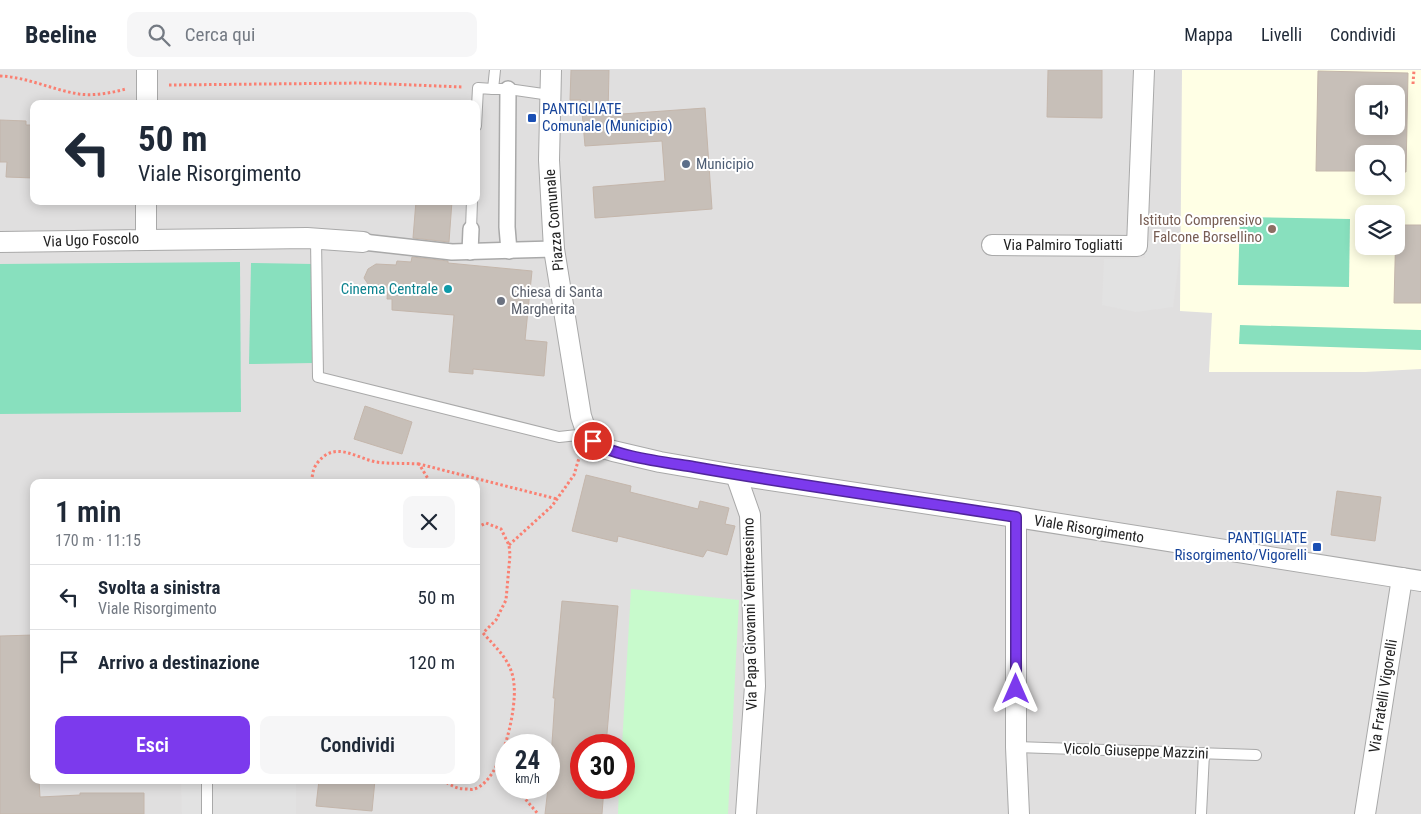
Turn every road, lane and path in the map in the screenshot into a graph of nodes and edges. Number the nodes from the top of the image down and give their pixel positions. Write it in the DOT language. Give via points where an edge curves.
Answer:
graph roads {
  1 [pos="496,70"];
  2 [pos="551,70"];
  3 [pos="1144,70"];
  4 [pos="1414,70"];
  5 [pos="0,76"];
  6 [pos="1414,84"];
  7 [pos="147,86"];
  8 [pos="478,88"];
  9 [pos="501,89"];
  10 [pos="550,94"];
  11 [pos="477,100"];
  12 [pos="146,205"];
  13 [pos="472,205"];
  14 [pos="471,229"];
  15 [pos="316,239"];
  16 [pos="146,240"];
  17 [pos="0,242"];
  18 [pos="363,242"];
  19 [pos="992,245"];
  20 [pos="554,249"];
  21 [pos="509,251"];
  22 [pos="470,252"];
  23 [pos="587,434"];
  24 [pos="420,464"];
  25 [pos="736,475"];
  26 [pos="312,479"];
  27 [pos="428,479"];
  28 [pos="479,479"];
  29 [pos="480,479"];
  30 [pos="557,499"];
  31 [pos="1016,517"];
  32 [pos="480,526"];
  33 [pos="509,545"];
  34 [pos="1411,580"];
  35 [pos="480,633"];
  36 [pos="483,633"];
  37 [pos="508,734"];
  38 [pos="1016,747"];
  39 [pos="1204,753"];
  40 [pos="1256,755"];
  41 [pos="495,767"];
  42 [pos="207,784"];
  43 [pos="448,784"];
  44 [pos="525,799"];
  45 [pos="207,814"];
  46 [pos="538,814"];
  47 [pos="746,814"];
  48 [pos="1019,814"];
  49 [pos="1201,814"];
  50 [pos="1365,814"];
  1 -- 9 [label="lane"];
  2 -- 10 [label="street, Piazza Comunale"];
  3 -- 19 [label="street, Via Palmiro Togliatti" via="1137,246"];
  4 -- 6 [label="path"];
  5 -- 7 [label="path" via="80,94"];
  7 -- 8 [label="path" via="362,83"];
  8 -- 9 [label="lane"];
  8 -- 11 [label="lane"];
  9 -- 10 [label="lane"];
  9 -- 21 [label="street"];
  10 -- 20 [label="street, Piazza Comunale" via="549,160"];
  12 -- 16 [label="street, Via Ugo Foscolo"];
  13 -- 14 [label="lane"];
  14 -- 22 [label="street"];
  15 -- 16 [label="street"];
  15 -- 18 [label="street"];
  15 -- 23 [label="lane" via="318,377 559,437"];
  16 -- 17 [label="street, Via Ugo Foscolo"];
  18 -- 22 [label="street"];
  20 -- 21 [label="street"];
  20 -- 23 [label="street, Piazza Comunale" via="580,409"];
  21 -- 22 [label="street"];
  23 -- 25 [label="street, Viale Risorgimento" via="596,444 613,451"];
  23 -- 30 [label="path" via="574,475"];
  24 -- 26 [label="path" via="376,462 337,450 324,454 315,465"];
  24 -- 27 [label="path"];
  24 -- 28 [label="path"];
  25 -- 31 [label="street, Viale Risorgimento"];
  25 -- 47 [label="street, Via Papa Giovanni Ventitreesimo" via="750,516 755,676"];
  29 -- 30 [label="path"];
  30 -- 33 [label="path"];
  31 -- 34 [label="street, Viale Risorgimento"];
  31 -- 38 [label="street"];
  32 -- 33 [label="path" via="486,523 501,529"];
  33 -- 36 [label="path" via="506,600 496,620"];
  34 -- 50 [label="street, Via Fratelli Vigorelli"];
  35 -- 36 [label="path"];
  36 -- 37 [label="path" via="507,660 514,683"];
  38 -- 39 [label="lane, Vicolo Giuseppe Mazzini"];
  38 -- 48 [label="street"];
  39 -- 40 [label="lane, Vicolo Giuseppe Mazzini"];
  39 -- 49 [label="lane"];
  41 -- 43 [label="path" via="489,779 474,789 456,789"];
  42 -- 45 [label="lane"];
  44 -- 46 [label="path"];
}
